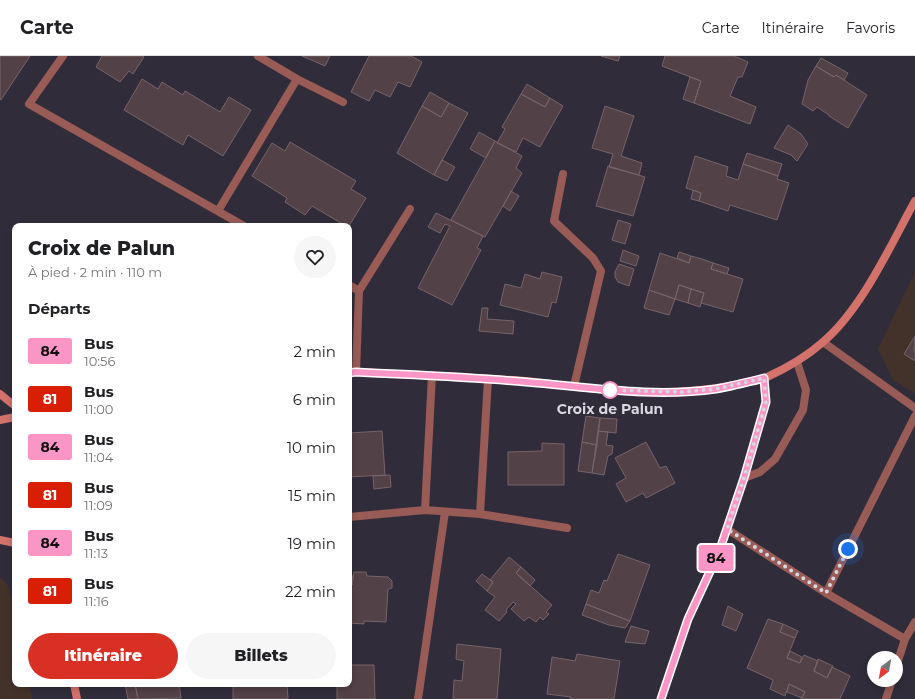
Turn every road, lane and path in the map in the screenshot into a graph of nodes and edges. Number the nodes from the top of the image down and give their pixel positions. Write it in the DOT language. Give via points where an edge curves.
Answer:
graph roads {
  1 [pos="63,56"];
  2 [pos="258,56"];
  3 [pos="296,79"];
  4 [pos="343,102"];
  5 [pos="563,174"];
  6 [pos="915,201"];
  7 [pos="410,209"];
  8 [pos="218,211"];
  9 [pos="239,223"];
  10 [pos="352,287"];
  11 [pos="359,291"];
  12 [pos="823,342"];
  13 [pos="797,362"];
  14 [pos="353,373"];
  15 [pos="432,376"];
  16 [pos="764,378"];
  17 [pos="488,379"];
  18 [pos="574,386"];
  19 [pos="0,394"];
  20 [pos="12,404"];
  21 [pos="915,408"];
  22 [pos="915,416"];
  23 [pos="12,418"];
  24 [pos="0,420"];
  25 [pos="744,478"];
  26 [pos="425,510"];
  27 [pos="445,512"];
  28 [pos="480,514"];
  29 [pos="352,517"];
  30 [pos="567,528"];
  31 [pos="727,529"];
  32 [pos="0,540"];
  33 [pos="12,543"];
  34 [pos="826,593"];
  35 [pos="915,622"];
  36 [pos="905,639"];
  37 [pos="901,651"];
  38 [pos="75,687"];
  39 [pos="890,687"];
  40 [pos="77,699"];
  41 [pos="418,699"];
  42 [pos="661,699"];
  43 [pos="886,699"];
  1 -- 8 [label="street" via="29,104"];
  2 -- 3 [label="street"];
  3 -- 4 [label="street"];
  3 -- 8 [label="street"];
  5 -- 18 [label="street" via="554,221 593,258 601,271"];
  6 -- 12 [label="street" via="866,289 848,315"];
  7 -- 11 [label="street"];
  8 -- 9 [label="street"];
  10 -- 11 [label="street"];
  11 -- 14 [label="street"];
  12 -- 13 [label="street"];
  12 -- 21 [label="street"];
  13 -- 16 [label="street"];
  13 -- 25 [label="street" via="806,390 803,410 775,459 760,472"];
  14 -- 15 [label="street"];
  15 -- 17 [label="street"];
  15 -- 26 [label="street"];
  16 -- 18 [label="street" via="716,389 682,392"];
  16 -- 25 [label="street" via="766,402"];
  17 -- 18 [label="street"];
  17 -- 28 [label="street"];
  19 -- 20 [label="street"];
  22 -- 34 [label="street"];
  23 -- 24 [label="street"];
  25 -- 31 [label="street"];
  26 -- 27 [label="street"];
  26 -- 29 [label="street"];
  27 -- 28 [label="street"];
  27 -- 41 [label="street"];
  28 -- 30 [label="street"];
  31 -- 34 [label="street"];
  31 -- 42 [label="street" via="688,619"];
  32 -- 33 [label="street"];
  34 -- 36 [label="street"];
  35 -- 36 [label="street"];
  36 -- 37 [label="street"];
  38 -- 40 [label="street"];
  39 -- 43 [label="street"];
}
